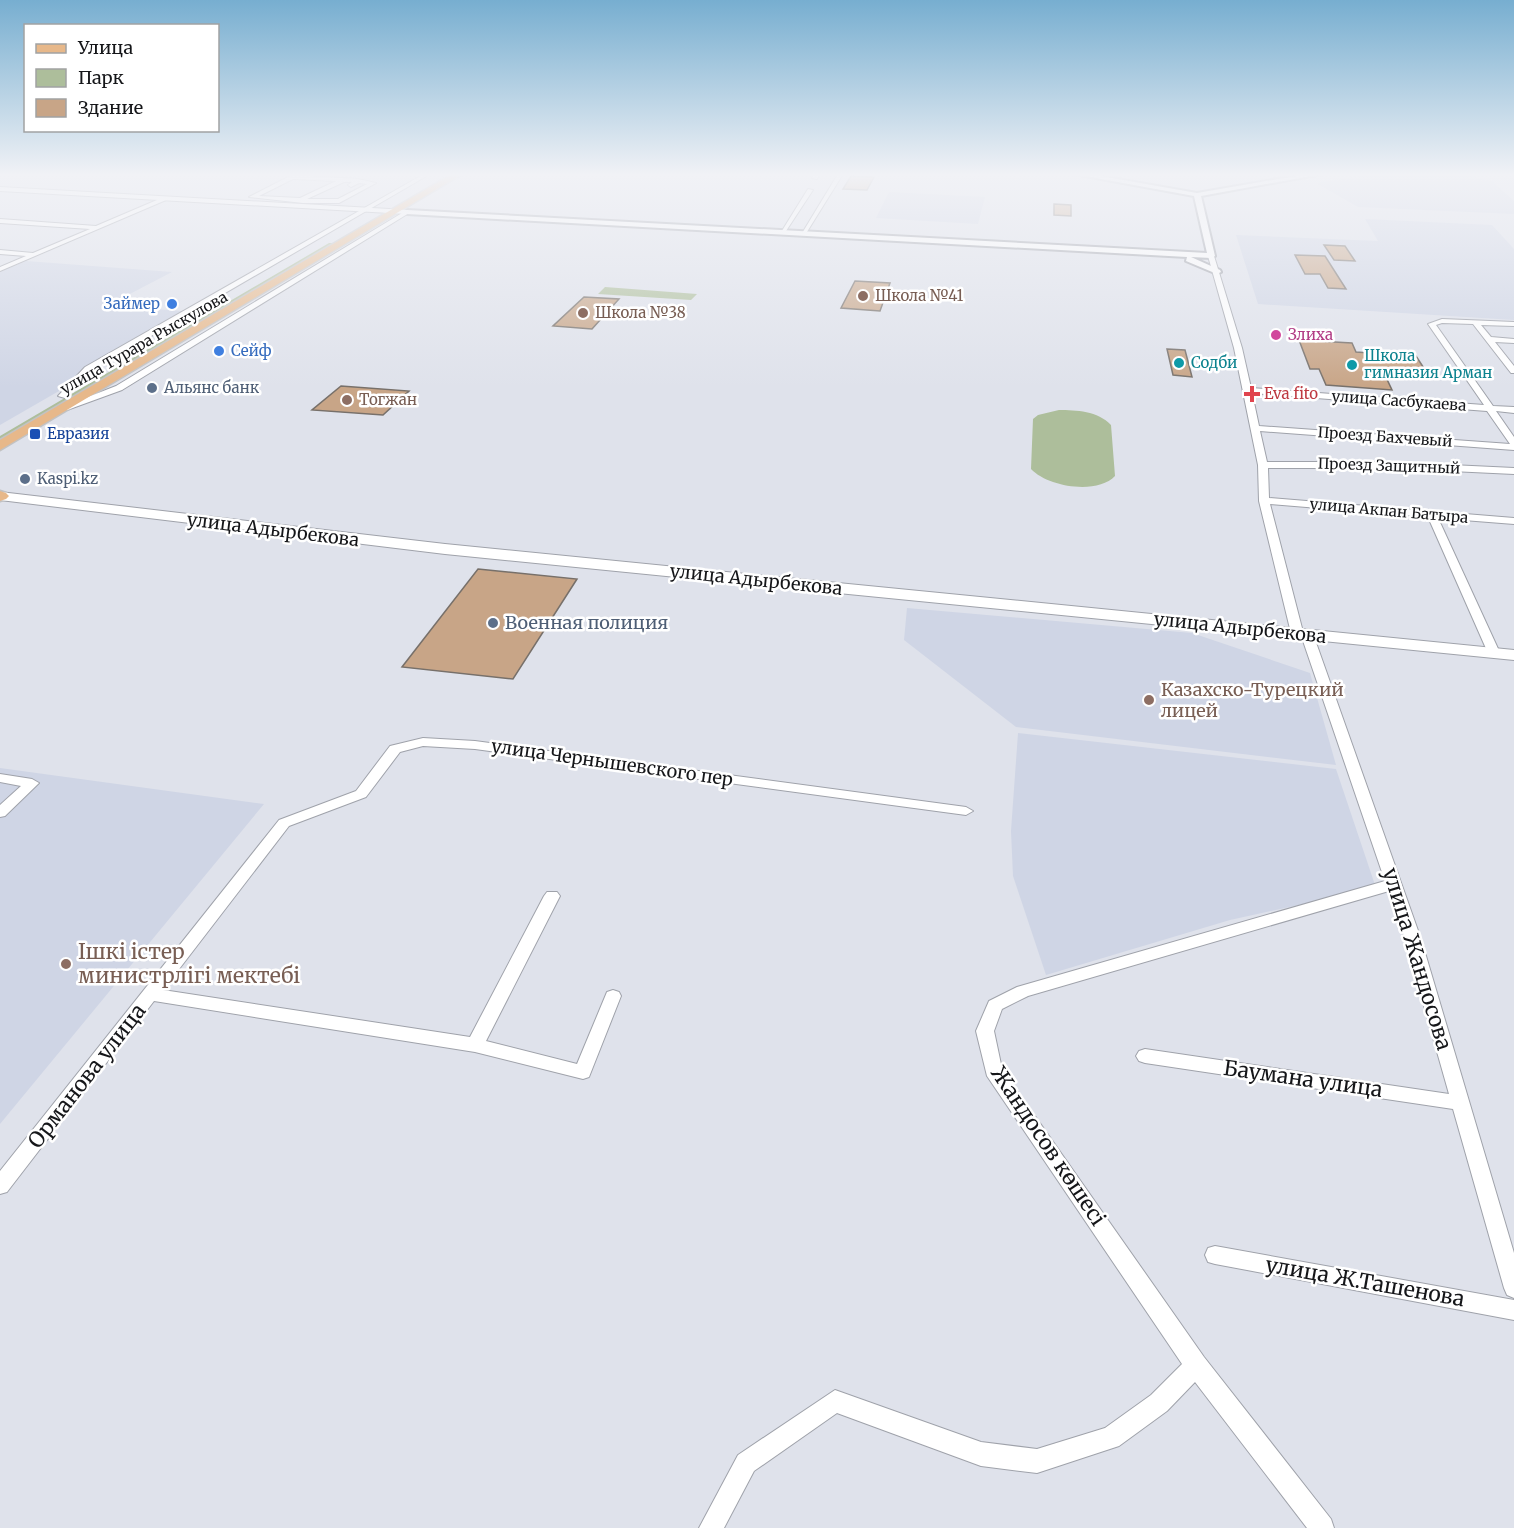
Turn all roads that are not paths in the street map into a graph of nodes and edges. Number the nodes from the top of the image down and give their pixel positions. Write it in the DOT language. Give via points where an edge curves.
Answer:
graph roads {
  1 [pos="56,245"];
  2 [pos="310,245"];
  3 [pos="320,245"];
  4 [pos="341,245"];
  5 [pos="347,245"];
  6 [pos="1018,245"];
  7 [pos="1209,245"];
  8 [pos="0,252"];
  9 [pos="1165,253"];
  10 [pos="35,254"];
  11 [pos="1211,256"];
  12 [pos="0,269"];
  13 [pos="1217,272"];
  14 [pos="1475,322"];
  15 [pos="1514,324"];
  16 [pos="1489,339"];
  17 [pos="1514,341"];
  18 [pos="1496,348"];
  19 [pos="1514,350"];
  20 [pos="1510,360"];
  21 [pos="1514,371"];
  22 [pos="1247,390"];
  23 [pos="62,396"];
  24 [pos="43,406"];
  25 [pos="1491,409"];
  26 [pos="59,410"];
  27 [pos="1514,410"];
  28 [pos="1255,428"];
  29 [pos="1514,445"];
  30 [pos="0,446"];
  31 [pos="1263,465"];
  32 [pos="1514,471"];
  33 [pos="0,496"];
  34 [pos="1264,501"];
  35 [pos="1432,515"];
  36 [pos="1514,521"];
  37 [pos="1302,634"];
  38 [pos="1494,653"];
  39 [pos="1514,655"];
  40 [pos="0,778"];
  41 [pos="966,811"];
  42 [pos="0,813"];
  43 [pos="284,823"];
  44 [pos="1394,884"];
  45 [pos="552,896"];
  46 [pos="151,994"];
  47 [pos="612,996"];
  48 [pos="475,1045"];
  49 [pos="1145,1056"];
  50 [pos="1460,1103"];
  51 [pos="0,1186"];
  52 [pos="1215,1255"];
  53 [pos="1514,1288"];
  54 [pos="1514,1310"];
  55 [pos="1196,1365"];
  56 [pos="711,1528"];
  57 [pos="1322,1528"];
  1 -- 10 [label="street"];
  2 -- 23 [label="street" via="88,369"];
  3 -- 23 [label="main road"];
  4 -- 26 [label="main road, улица Турара Рыскулова"];
  5 -- 26 [label="street" via="119,388"];
  6 -- 9 [label="street"];
  7 -- 11 [label="street, улица Жандосова"];
  8 -- 10 [label="street"];
  9 -- 11 [label="street"];
  9 -- 13 [label="street"];
  10 -- 12 [label="street"];
  11 -- 13 [label="street, улица Жандосова"];
  13 -- 22 [label="street, улица Жандосова"];
  14 -- 15 [label="street"];
  14 -- 16 [label="street"];
  14 -- 25 [label="street" via="1432,324"];
  16 -- 17 [label="street"];
  16 -- 18 [label="street"];
  18 -- 19 [label="street"];
  18 -- 20 [label="street"];
  20 -- 21 [label="street"];
  22 -- 25 [label="street, улица Сасбукаева"];
  22 -- 28 [label="street, улица Жандосова"];
  23 -- 24 [label="main road"];
  25 -- 27 [label="street, улица Сасбукаева"];
  25 -- 29 [label="street"];
  26 -- 30 [label="main road, улица Турара Рыскулова"];
  28 -- 29 [label="street, Проезд Бахчевый"];
  28 -- 31 [label="street, улица Жандосова"];
  31 -- 32 [label="street, Проезд Защитный" via="1389,465"];
  31 -- 34 [label="street, улица Жандосова"];
  33 -- 37 [label="main road, улица Адырбекова" via="433,548"];
  34 -- 35 [label="street, улица Акпан Батыра"];
  34 -- 37 [label="street, улица Жандосова"];
  35 -- 36 [label="street, улица Акпан Батыра"];
  35 -- 38 [label="street"];
  37 -- 38 [label="main road, улица Адырбекова"];
  37 -- 44 [label="street, улица Жандосова"];
  38 -- 39 [label="main road, улица Адырбекова"];
  40 -- 42 [label="street" via="32,783"];
  41 -- 43 [label="street, улица Чернышевского пер" via="475,745 423,742 395,749 361,794"];
  43 -- 46 [label="street, Орманова улица"];
  44 -- 50 [label="street, улица Жандосова"];
  44 -- 55 [label="street, Жандосов көшесі" via="1023,991 995,1005 985,1031 993,1071"];
  45 -- 48 [label="street"];
  46 -- 48 [label="street"];
  46 -- 51 [label="street, Орманова улица"];
  47 -- 48 [label="street" via="583,1072"];
  49 -- 50 [label="street, Баумана улица"];
  50 -- 53 [label="street, улица Жандосова"];
  52 -- 54 [label="street, улица Ж.Ташенова"];
  55 -- 56 [label="street" via="1159,1403 1111,1437 1037,1461 981,1454 835,1401 746,1463"];
  55 -- 57 [label="street, Жандосов көшесі"];
}
